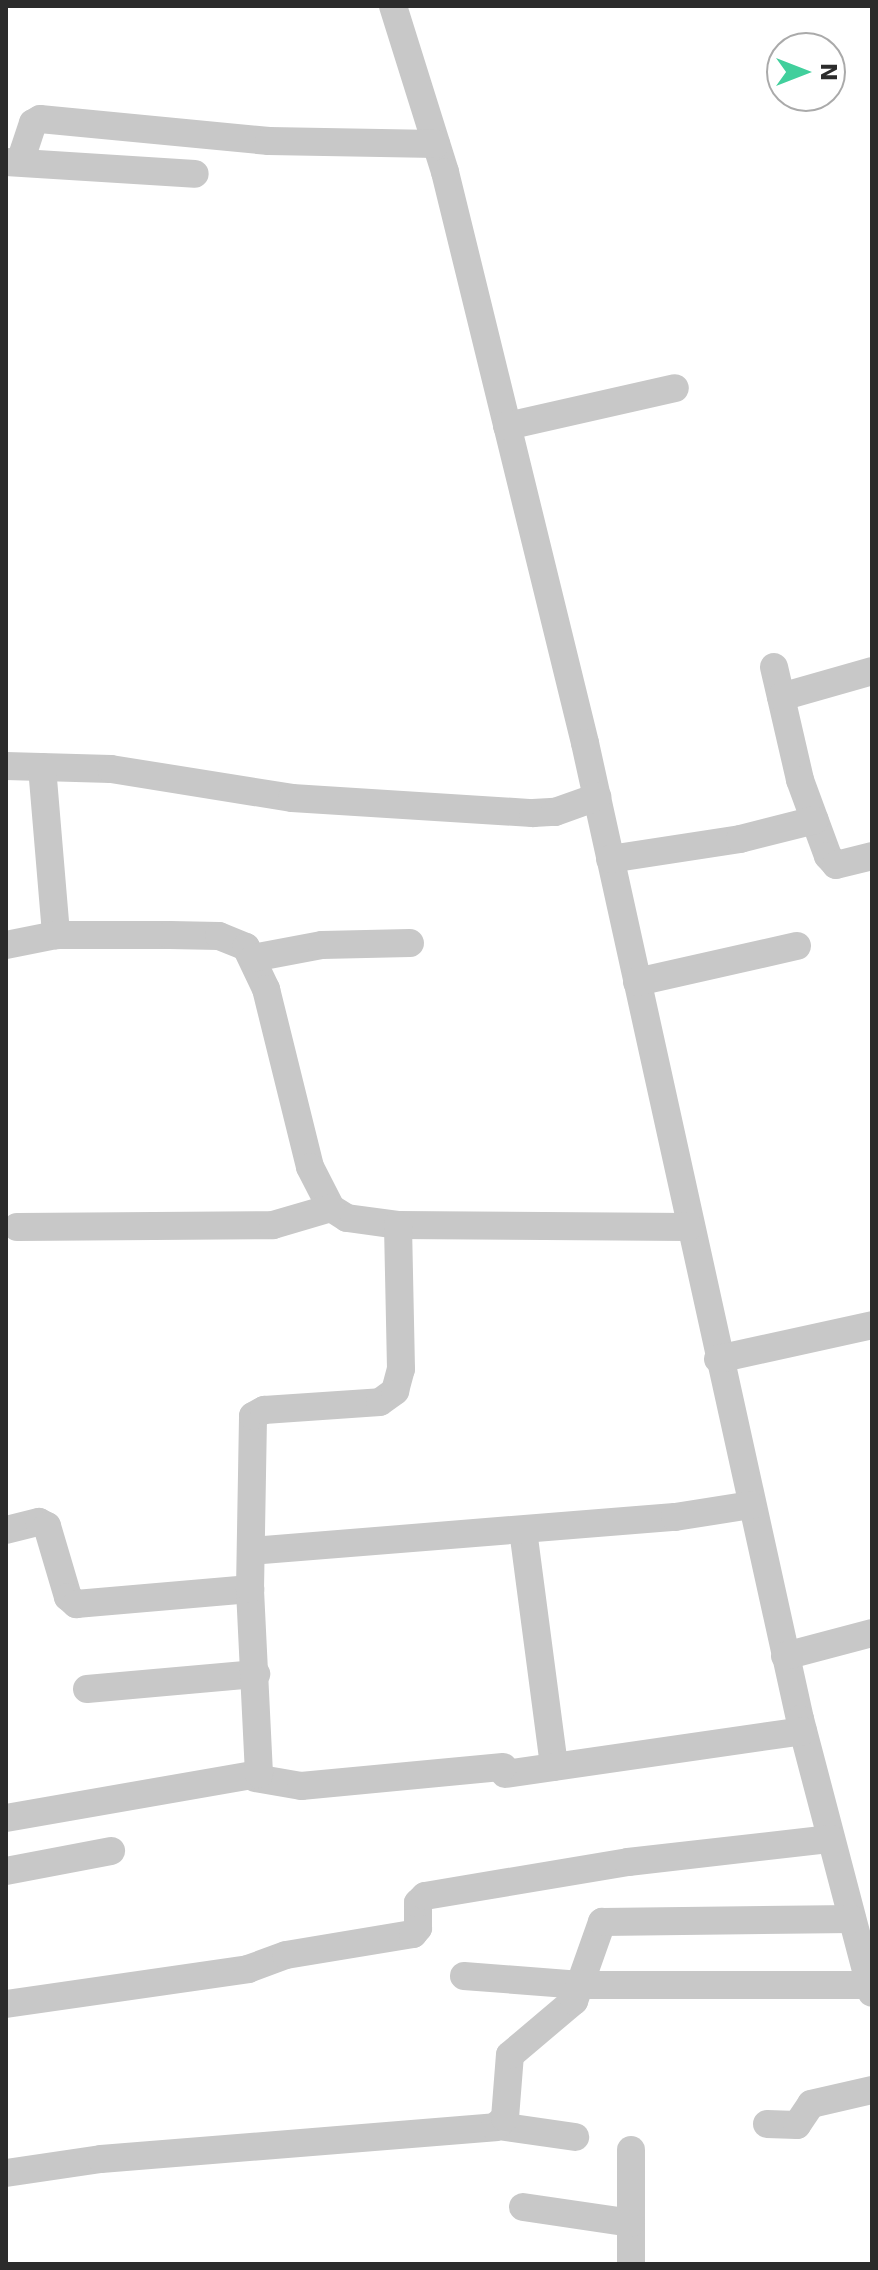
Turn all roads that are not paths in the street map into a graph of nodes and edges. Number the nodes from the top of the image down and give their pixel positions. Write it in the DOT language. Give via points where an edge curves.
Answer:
graph roads {
  1 [pos="393,6"];
  2 [pos="436,144"];
  3 [pos="13,162"];
  4 [pos="195,174"];
  5 [pos="675,388"];
  6 [pos="507,426"];
  7 [pos="774,667"];
  8 [pos="872,671"];
  9 [pos="781,697"];
  10 [pos="6,766"];
  11 [pos="42,767"];
  12 [pos="597,797"];
  13 [pos="815,820"];
  14 [pos="872,856"];
  15 [pos="610,859"];
  16 [pos="56,935"];
  17 [pos="410,943"];
  18 [pos="6,945"];
  19 [pos="797,946"];
  20 [pos="253,958"];
  21 [pos="637,982"];
  22 [pos="331,1208"];
  23 [pos="398,1225"];
  24 [pos="17,1227"];
  25 [pos="689,1227"];
  26 [pos="872,1325"];
  27 [pos="718,1359"];
  28 [pos="751,1505"];
  29 [pos="6,1530"];
  30 [pos="523,1530"];
  31 [pos="251,1551"];
  32 [pos="250,1589"];
  33 [pos="872,1633"];
  34 [pos="785,1656"];
  35 [pos="256,1674"];
  36 [pos="87,1689"];
  37 [pos="803,1731"];
  38 [pos="554,1767"];
  39 [pos="255,1778"];
  40 [pos="6,1818"];
  41 [pos="831,1839"];
  42 [pos="111,1851"];
  43 [pos="6,1871"];
  44 [pos="852,1919"];
  45 [pos="464,1976"];
  46 [pos="581,1985"];
  47 [pos="871,1989"];
  48 [pos="6,2004"];
  49 [pos="872,2090"];
  50 [pos="767,2124"];
  51 [pos="498,2126"];
  52 [pos="575,2137"];
  53 [pos="631,2150"];
  54 [pos="6,2173"];
  55 [pos="523,2207"];
  56 [pos="631,2223"];
  57 [pos="631,2264"];
  1 -- 2 [label="street"];
  2 -- 3 [label="street" via="269,141 40,119"];
  2 -- 6 [label="street"];
  3 -- 4 [label="street"];
  5 -- 6 [label="street"];
  6 -- 12 [label="street"];
  7 -- 9 [label="street"];
  8 -- 9 [label="street"];
  9 -- 13 [label="street"];
  10 -- 11 [label="street"];
  11 -- 12 [label="street" via="134,771 292,798 533,813 555,812"];
  11 -- 16 [label="street"];
  12 -- 15 [label="street"];
  13 -- 14 [label="street" via="832,863"];
  13 -- 15 [label="street" via="740,839"];
  15 -- 21 [label="street"];
  16 -- 18 [label="street"];
  16 -- 20 [label="street" via="219,936 246,947"];
  17 -- 20 [label="street" via="322,945"];
  19 -- 21 [label="street"];
  20 -- 22 [label="street" via="266,989 310,1167"];
  21 -- 25 [label="street"];
  22 -- 23 [label="street" via="347,1218"];
  22 -- 24 [label="street" via="273,1225"];
  23 -- 25 [label="street"];
  23 -- 31 [label="street" via="401,1369 395,1391 380,1402 257,1411"];
  25 -- 27 [label="street"];
  26 -- 27 [label="street"];
  27 -- 28 [label="street"];
  28 -- 30 [label="street"];
  28 -- 34 [label="street"];
  29 -- 32 [label="street" via="39,1522 47,1526 68,1597 76,1604"];
  30 -- 31 [label="street"];
  30 -- 38 [label="street"];
  31 -- 32 [label="street"];
  32 -- 35 [label="street"];
  33 -- 34 [label="street"];
  34 -- 37 [label="street"];
  35 -- 36 [label="street"];
  35 -- 39 [label="street" via="262,1766"];
  37 -- 38 [label="street"];
  37 -- 41 [label="street"];
  38 -- 39 [label="street" via="301,1786"];
  39 -- 40 [label="street"];
  41 -- 44 [label="street"];
  41 -- 48 [label="street" via="628,1862 425,1896 418,1903 413,1934 286,1955 248,1969"];
  42 -- 43 [label="street"];
  44 -- 46 [label="street" via="604,1922"];
  44 -- 47 [label="street"];
  45 -- 46 [label="street"];
  46 -- 47 [label="street"];
  46 -- 51 [label="street" via="567,2010 510,2055 505,2118"];
  49 -- 50 [label="street" via="811,2104 797,2125"];
  51 -- 52 [label="street"];
  51 -- 54 [label="street" via="101,2159"];
  53 -- 56 [label="street"];
  55 -- 56 [label="street"];
  56 -- 57 [label="street"];
}
